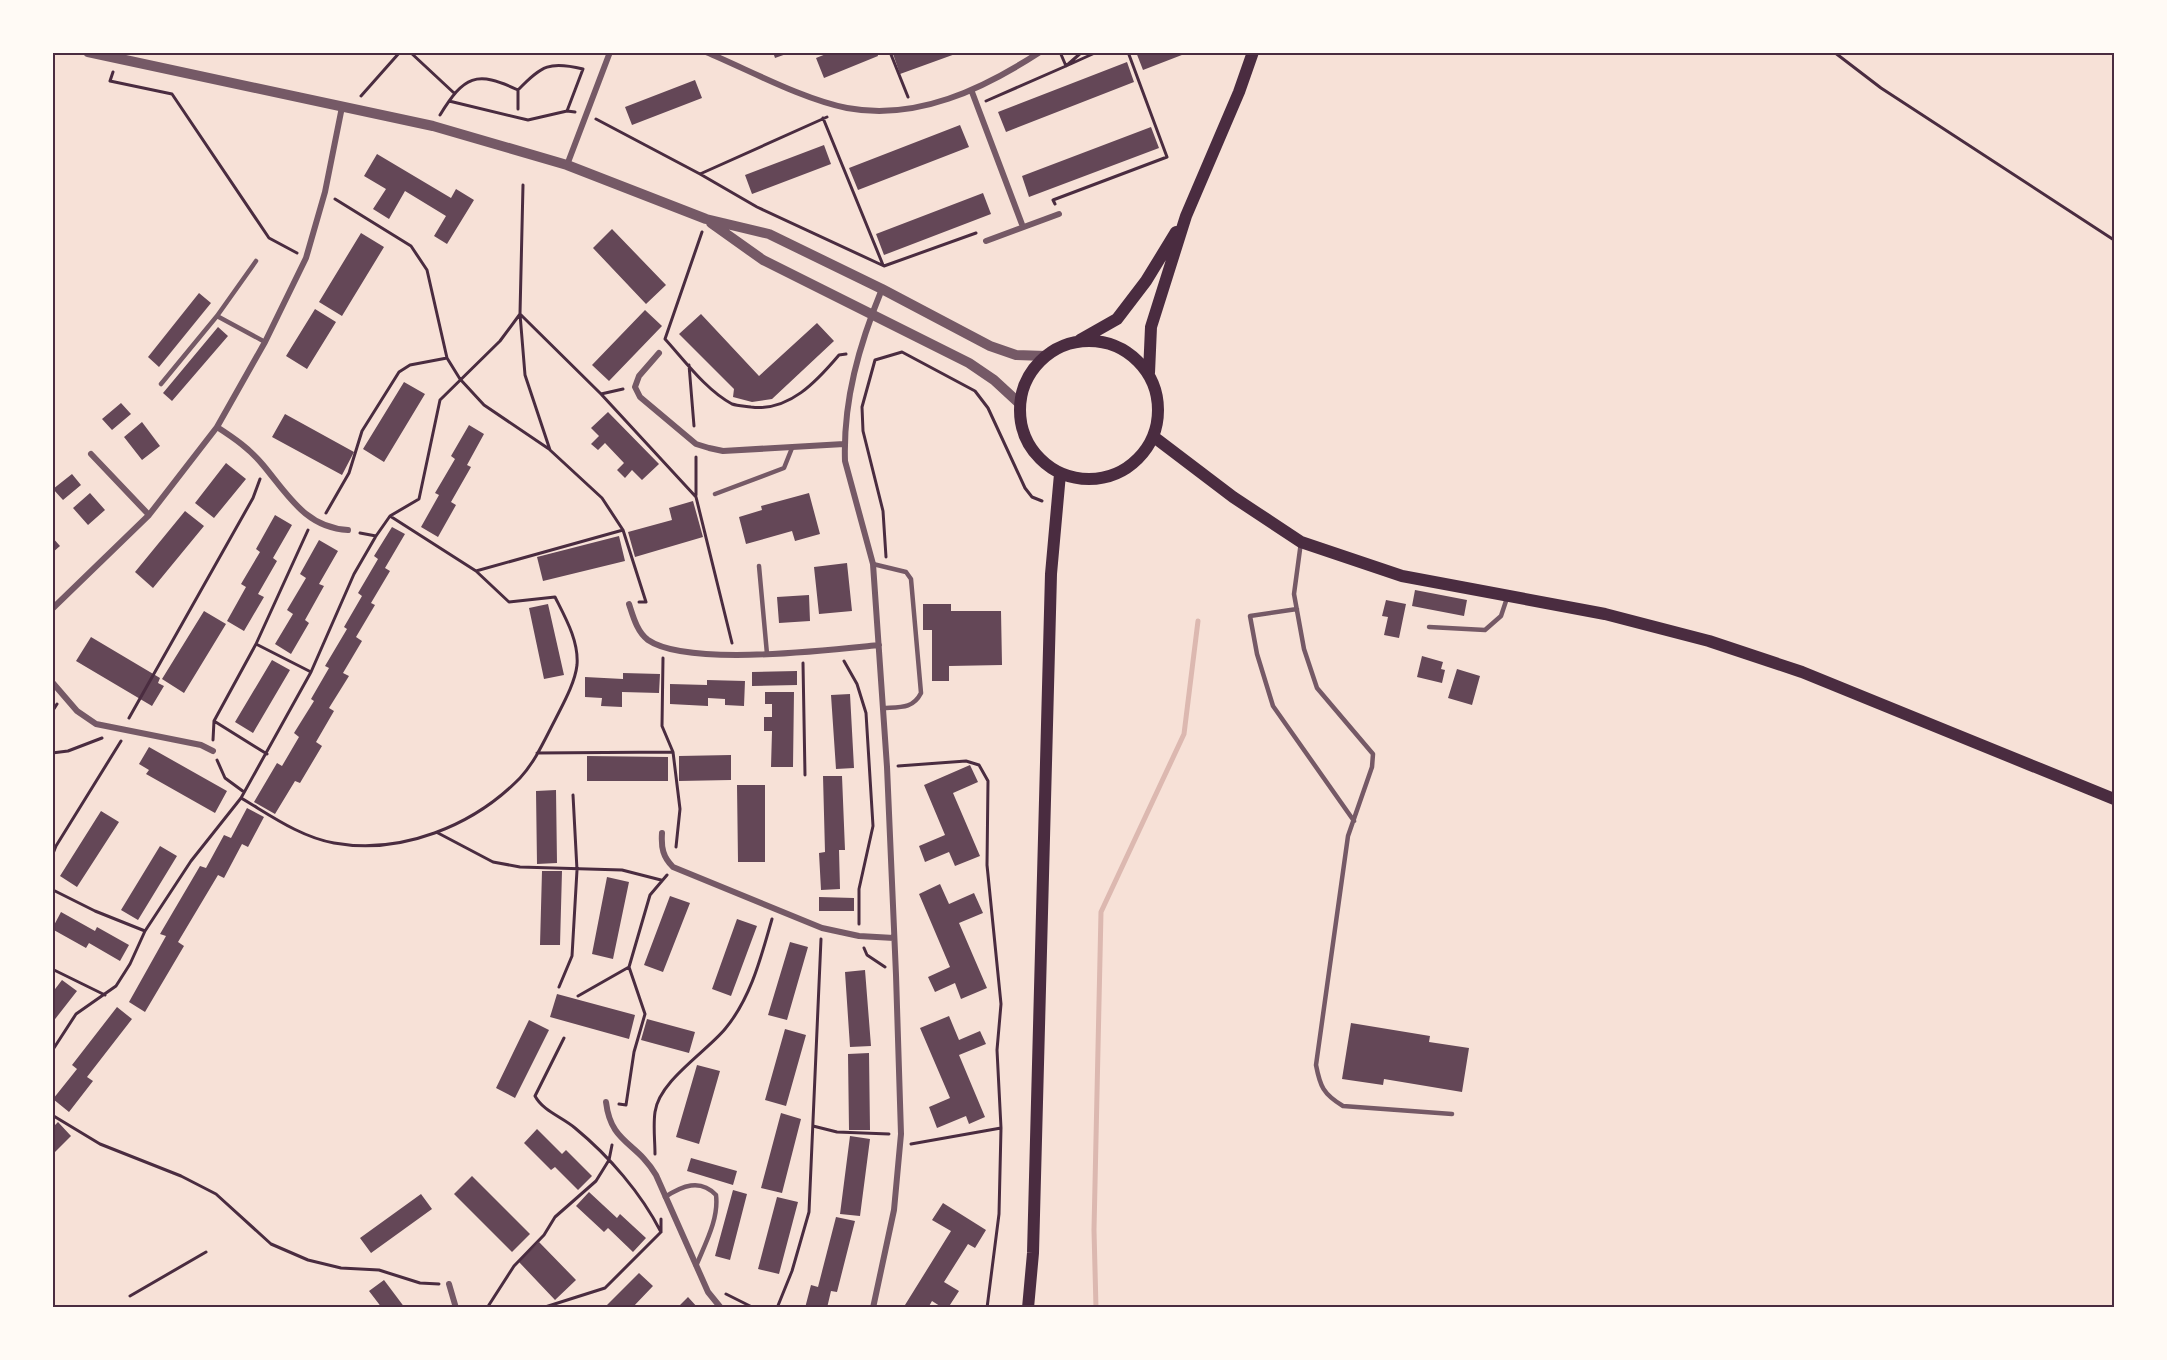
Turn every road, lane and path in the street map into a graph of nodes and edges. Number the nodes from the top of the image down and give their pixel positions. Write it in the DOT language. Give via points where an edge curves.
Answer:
graph roads {
  1 [pos="88,52"];
  2 [pos="351,52"];
  3 [pos="357,52"];
  4 [pos="400,52"];
  5 [pos="410,52"];
  6 [pos="610,52"];
  7 [pos="706,52"];
  8 [pos="890,52"];
  9 [pos="1040,52"];
  10 [pos="1060,52"];
  11 [pos="1082,52"];
  12 [pos="1097,52"];
  13 [pos="1128,52"];
  14 [pos="1253,52"];
  15 [pos="1833,52"];
  16 [pos="116,59"];
  17 [pos="1066,66"];
  18 [pos="518,90"];
  19 [pos="972,92"];
  20 [pos="454,93"];
  21 [pos="449,101"];
  22 [pos="977,105"];
  23 [pos="912,107"];
  24 [pos="346,108"];
  25 [pos="847,108"];
  26 [pos="518,110"];
  27 [pos="567,111"];
  28 [pos="587,115"];
  29 [pos="823,118"];
  30 [pos="433,126"];
  31 [pos="567,165"];
  32 [pos="700,174"];
  33 [pos="523,185"];
  34 [pos="325,192"];
  35 [pos="1059,214"];
  36 [pos="1186,216"];
  37 [pos="706,219"];
  38 [pos="1023,228"];
  39 [pos="2115,240"];
  40 [pos="986,241"];
  41 [pos="306,258"];
  42 [pos="256,261"];
  43 [pos="884,267"];
  44 [pos="882,289"];
  45 [pos="520,314"];
  46 [pos="872,314"];
  47 [pos="216,316"];
  48 [pos="1078,341"];
  49 [pos="265,342"];
  50 [pos="659,353"];
  51 [pos="860,353"];
  52 [pos="1046,357"];
  53 [pos="447,358"];
  54 [pos="875,360"];
  55 [pos="1149,373"];
  56 [pos="460,379"];
  57 [pos="161,384"];
  58 [pos="635,387"];
  59 [pos="601,394"];
  60 [pos="1020,404"];
  61 [pos="217,427"];
  62 [pos="1154,437"];
  63 [pos="844,444"];
  64 [pos="792,448"];
  65 [pos="550,450"];
  66 [pos="91,454"];
  67 [pos="264,466"];
  68 [pos="1060,474"];
  69 [pos="715,494"];
  70 [pos="1057,507"];
  71 [pos="149,515"];
  72 [pos="390,516"];
  73 [pos="317,523"];
  74 [pos="348,530"];
  75 [pos="623,530"];
  76 [pos="376,536"];
  77 [pos="1301,542"];
  78 [pos="873,564"];
  79 [pos="759,566"];
  80 [pos="887,568"];
  81 [pos="476,571"];
  82 [pos="1507,596"];
  83 [pos="629,604"];
  84 [pos="52,609"];
  85 [pos="1297,609"];
  86 [pos="1429,627"];
  87 [pos="256,644"];
  88 [pos="879,645"];
  89 [pos="663,648"];
  90 [pos="837,650"];
  91 [pos="802,652"];
  92 [pos="734,654"];
  93 [pos="766,654"];
  94 [pos="311,672"];
  95 [pos="52,682"];
  96 [pos="883,708"];
  97 [pos="122,731"];
  98 [pos="213,751"];
  99 [pos="673,752"];
  100 [pos="52,753"];
  101 [pos="537,753"];
  102 [pos="267,754"];
  103 [pos="887,767"];
  104 [pos="805,776"];
  105 [pos="573,795"];
  106 [pos="241,798"];
  107 [pos="2115,799"];
  108 [pos="1353,821"];
  109 [pos="438,833"];
  110 [pos="662,833"];
  111 [pos="52,856"];
  112 [pos="674,867"];
  113 [pos="577,870"];
  114 [pos="662,881"];
  115 [pos="52,883"];
  116 [pos="53,890"];
  117 [pos="774,909"];
  118 [pos="822,928"];
  119 [pos="145,931"];
  120 [pos="859,936"];
  121 [pos="894,938"];
  122 [pos="629,967"];
  123 [pos="52,969"];
  124 [pos="896,975"];
  125 [pos="559,987"];
  126 [pos="105,995"];
  127 [pos="578,996"];
  128 [pos="564,1038"];
  129 [pos="52,1051"];
  130 [pos="606,1102"];
  131 [pos="1452,1114"];
  132 [pos="52,1115"];
  133 [pos="813,1126"];
  134 [pos="1001,1128"];
  135 [pos="615,1133"];
  136 [pos="901,1134"];
  137 [pos="900,1146"];
  138 [pos="609,1160"];
  139 [pos="656,1175"];
  140 [pos="661,1187"];
  141 [pos="665,1197"];
  142 [pos="661,1232"];
  143 [pos="206,1252"];
  144 [pos="696,1266"];
  145 [pos="704,1283"];
  146 [pos="449,1284"];
  147 [pos="130,1296"];
  148 [pos="456,1308"];
  149 [pos="487,1308"];
  150 [pos="542,1308"];
  151 [pos="721,1308"];
  152 [pos="754,1308"];
  153 [pos="777,1308"];
  154 [pos="855,1308"];
  155 [pos="861,1308"];
  156 [pos="873,1308"];
  157 [pos="987,1308"];
  158 [pos="1028,1308"];
  1 -- 16 [label="street"];
  2 -- 3 [label="lane"];
  4 -- 24 [label="path"];
  5 -- 20 [label="path"];
  6 -- 28 [label="street"];
  7 -- 25 [label="street"];
  8 -- 23 [label="path"];
  9 -- 19 [label="street"];
  10 -- 17 [label="path"];
  11 -- 17 [label="path"];
  12 -- 17 [label="path"];
  13 -- 35 [label="path" via="1167,157 1053,200"];
  14 -- 36 [label="main road"];
  15 -- 39 [label="path" via="1881,88"];
  16 -- 24 [label="street"];
  16 -- 41 [label="path" via="110,81 172,94 269,238"];
  17 -- 22 [label="path"];
  18 -- 20 [label="path" via="497,80 479,79 463,83"];
  18 -- 26 [label="path"];
  18 -- 27 [label="path" via="545,66 562,64 584,69"];
  19 -- 22 [label="street"];
  19 -- 23 [label="street"];
  20 -- 21 [label="path"];
  21 -- 27 [label="path" via="528,120"];
  21 -- 30 [label="path"];
  22 -- 38 [label="street"];
  23 -- 25 [label="street"];
  24 -- 30 [label="street"];
  24 -- 34 [label="street"];
  25 -- 29 [label="path"];
  27 -- 28 [label="path"];
  28 -- 31 [label="street"];
  28 -- 32 [label="path"];
  29 -- 32 [label="path"];
  29 -- 43 [label="path"];
  30 -- 31 [label="street"];
  31 -- 37 [label="street"];
  32 -- 43 [label="path" via="757,207"];
  33 -- 45 [label="path"];
  34 -- 41 [label="street"];
  34 -- 53 [label="path" via="411,246 427,270"];
  35 -- 38 [label="street"];
  36 -- 48 [label="main road" via="1118,319"];
  36 -- 55 [label="main road" via="1151,327"];
  37 -- 44 [label="street" via="769,234"];
  37 -- 46 [label="street" via="763,260"];
  37 -- 51 [label="path" via="664,339 718,394 734,405 759,408 786,402 818,380 839,355"];
  38 -- 40 [label="street"];
  40 -- 43 [label="path" via="979,232"];
  41 -- 49 [label="street"];
  42 -- 47 [label="lane"];
  44 -- 46 [label="street"];
  44 -- 52 [label="street" via="990,346 1016,355"];
  45 -- 56 [label="path" via="500,341"];
  45 -- 59 [label="path"];
  45 -- 65 [label="path" via="525,375"];
  46 -- 51 [label="street"];
  46 -- 60 [label="street" via="969,363"];
  47 -- 49 [label="lane"];
  47 -- 57 [label="lane"];
  48 -- 52 [label="main road" via="1055,349"];
  48 -- 55 [label="main road" via="1102,341 1133,355"];
  49 -- 61 [label="street"];
  50 -- 58 [label="street" via="639,376"];
  51 -- 54 [label="path"];
  51 -- 63 [label="street" via="850,382"];
  52 -- 60 [label="main road" via="1025,383"];
  53 -- 56 [label="path"];
  53 -- 73 [label="path" via="410,365 399,372 362,431 349,473"];
  54 -- 70 [label="path" via="902,352 975,391 988,408 1025,488 1032,497"];
  54 -- 80 [label="path" via="862,407 863,431 883,511"];
  55 -- 62 [label="main road" via="1159,408"];
  56 -- 65 [label="path" via="484,405"];
  56 -- 72 [label="path" via="440,400 419,499"];
  58 -- 59 [label="path"];
  58 -- 64 [label="street" via="640,397 696,444 723,451"];
  59 -- 92 [label="path" via="696,497"];
  60 -- 68 [label="main road" via="1026,440 1040,460"];
  61 -- 67 [label="street"];
  61 -- 71 [label="street"];
  62 -- 68 [label="main road" via="1140,458 1114,475 1090,480"];
  62 -- 77 [label="main road"];
  63 -- 64 [label="street"];
  63 -- 78 [label="street" via="845,461"];
  64 -- 69 [label="lane" via="784,468"];
  65 -- 75 [label="path" via="602,498"];
  66 -- 71 [label="street"];
  67 -- 73 [label="street" via="290,500"];
  67 -- 97 [label="path" via="253,498"];
  68 -- 70 [label="main road"];
  70 -- 158 [label="main road" via="1051,574 1033,1253"];
  71 -- 84 [label="street"];
  72 -- 76 [label="path"];
  72 -- 81 [label="path"];
  73 -- 74 [label="street"];
  73 -- 87 [label="path" via="308,531"];
  74 -- 76 [label="path"];
  75 -- 81 [label="path"];
  75 -- 83 [label="path" via="646,602"];
  76 -- 94 [label="path" via="354,574"];
  77 -- 82 [label="main road" via="1402,576"];
  77 -- 85 [label="lane" via="1294,594"];
  78 -- 80 [label="lane"];
  78 -- 88 [label="street"];
  79 -- 93 [label="lane"];
  80 -- 96 [label="lane" via="906,572 911,579 921,693 910,706"];
  81 -- 101 [label="path" via="509,602 555,597 571,629 577,665 563,705"];
  82 -- 86 [label="lane" via="1501,616 1485,630"];
  82 -- 107 [label="main road" via="1605,614 1709,641 1802,672"];
  83 -- 89 [label="street" via="646,639"];
  85 -- 108 [label="lane" via="1304,649 1317,688 1373,754"];
  85 -- 108 [label="lane" via="1251,616 1257,654 1273,706"];
  87 -- 94 [label="path"];
  87 -- 102 [label="path" via="214,721"];
  88 -- 90 [label="street"];
  88 -- 96 [label="street"];
  89 -- 92 [label="street" via="685,654"];
  89 -- 99 [label="path" via="662,726"];
  90 -- 91 [label="street"];
  90 -- 120 [label="path" via="857,684 866,713 873,826 859,890"];
  91 -- 93 [label="street"];
  91 -- 104 [label="path"];
  92 -- 93 [label="street"];
  94 -- 102 [label="path"];
  95 -- 97 [label="street" via="77,711 96,724"];
  96 -- 103 [label="street"];
  97 -- 98 [label="street" via="166,737"];
  97 -- 100 [label="path"];
  97 -- 111 [label="path" via="120,745"];
  99 -- 101 [label="path"];
  99 -- 112 [label="path" via="680,809"];
  101 -- 109 [label="path" via="521,777 482,810"];
  102 -- 106 [label="path"];
  103 -- 121 [label="street"];
  103 -- 134 [label="path" via="966,761 979,765 988,781 987,865 1001,1004 997,1050"];
  105 -- 113 [label="path"];
  106 -- 109 [label="path" via="297,831 334,843 386,845"];
  106 -- 119 [label="path" via="191,861"];
  108 -- 131 [label="lane" via="1316,1065 1320,1089 1343,1106"];
  109 -- 113 [label="path" via="493,862"];
  110 -- 112 [label="street" via="665,859"];
  112 -- 114 [label="path"];
  112 -- 117 [label="street"];
  113 -- 114 [label="path" via="622,870"];
  113 -- 125 [label="path" via="572,956"];
  114 -- 122 [label="path" via="650,895"];
  115 -- 116 [label="path"];
  116 -- 119 [label="path"];
  117 -- 118 [label="street"];
  117 -- 139 [label="path" via="760,961 742,1004 725,1029 673,1078 655,1110"];
  118 -- 120 [label="street"];
  118 -- 133 [label="path"];
  119 -- 126 [label="path" via="130,964"];
  120 -- 121 [label="street"];
  120 -- 124 [label="path" via="867,955"];
  121 -- 124 [label="street"];
  122 -- 127 [label="path"];
  122 -- 130 [label="path" via="645,1014 634,1052 626,1105"];
  123 -- 126 [label="path"];
  124 -- 136 [label="street"];
  126 -- 129 [label="path" via="76,1014"];
  128 -- 138 [label="path" via="536,1096 540,1104 574,1127"];
  130 -- 135 [label="street"];
  132 -- 146 [label="path" via="100,1144 216,1194 271,1244 308,1260 341,1268 379,1270 420,1283"];
  133 -- 136 [label="path" via="837,1132"];
  133 -- 153 [label="path" via="809,1212"];
  134 -- 137 [label="path"];
  134 -- 157 [label="path" via="999,1214"];
  135 -- 138 [label="path"];
  135 -- 139 [label="street" via="646,1158"];
  136 -- 137 [label="street"];
  137 -- 156 [label="street" via="894,1210"];
  138 -- 142 [label="path" via="649,1208"];
  138 -- 149 [label="path" via="596,1181 555,1217 544,1235 514,1266"];
  139 -- 140 [label="street"];
  140 -- 141 [label="street"];
  140 -- 142 [label="path"];
  141 -- 144 [label="street"];
  141 -- 144 [label="lane" via="681,1186 692,1185 703,1186 717,1195 712,1226"];
  142 -- 150 [label="path" via="605,1288"];
  143 -- 147 [label="path"];
  144 -- 145 [label="street"];
  145 -- 151 [label="street"];
  145 -- 152 [label="path"];
  146 -- 148 [label="street"];
  154 -- 155 [label="path"];
}
